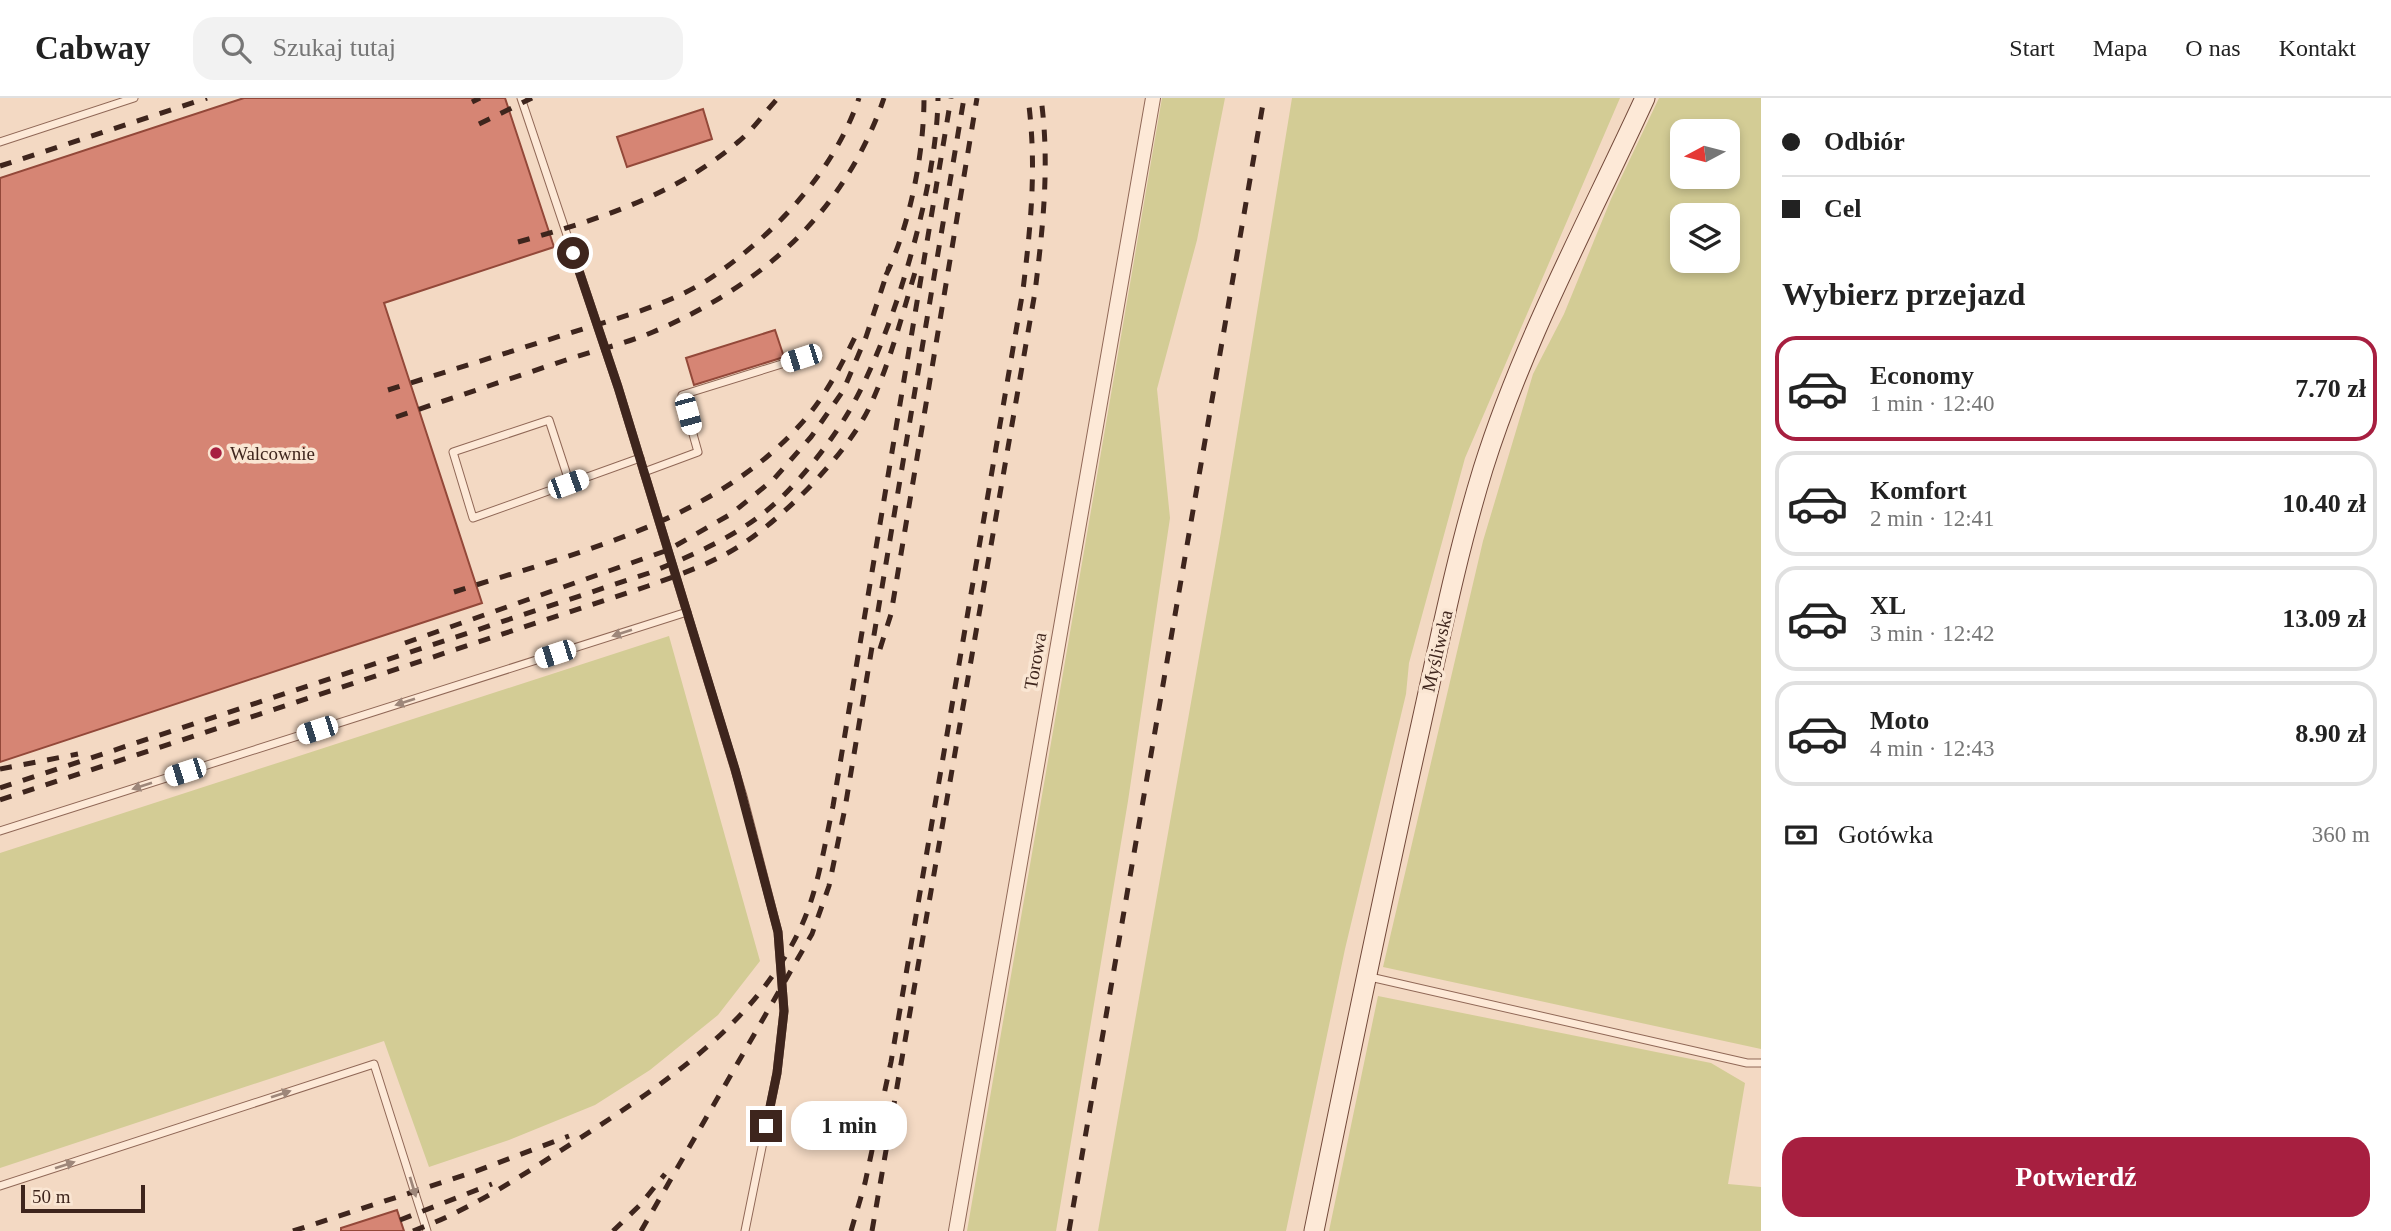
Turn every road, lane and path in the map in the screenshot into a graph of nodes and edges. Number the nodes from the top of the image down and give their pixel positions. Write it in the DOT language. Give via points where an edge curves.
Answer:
graph roads {
  1 [pos="134,98"];
  2 [pos="521,98"];
  3 [pos="1153,98"];
  4 [pos="1645,98"];
  5 [pos="0,142"];
  6 [pos="801,358"];
  7 [pos="640,458"];
  8 [pos="644,472"];
  9 [pos="567,475"];
  10 [pos="687,612"];
  11 [pos="0,831"];
  12 [pos="1365,976"];
  13 [pos="1761,1063"];
  14 [pos="0,1186"];
  15 [pos="427,1231"];
  16 [pos="744,1231"];
  17 [pos="956,1231"];
  18 [pos="1314,1231"];
  1 -- 5 [label="lane"];
  2 -- 7 [label="lane"];
  3 -- 17 [label="street, Torowa"];
  4 -- 12 [label="street, Myśliwska" via="1546,312 1483,468 1458,558"];
  6 -- 8 [label="lane" via="682,395 698,452"];
  7 -- 8 [label="lane"];
  7 -- 9 [label="lane" via="472,517 453,452 549,420"];
  8 -- 10 [label="lane"];
  10 -- 11 [label="lane, one-way"];
  10 -- 16 [label="lane" via="743,796 782,960 784,1011 777,1073"];
  12 -- 13 [label="lane"];
  12 -- 18 [label="street, Myśliwska"];
  14 -- 15 [label="lane, one-way" via="374,1063"];
}
